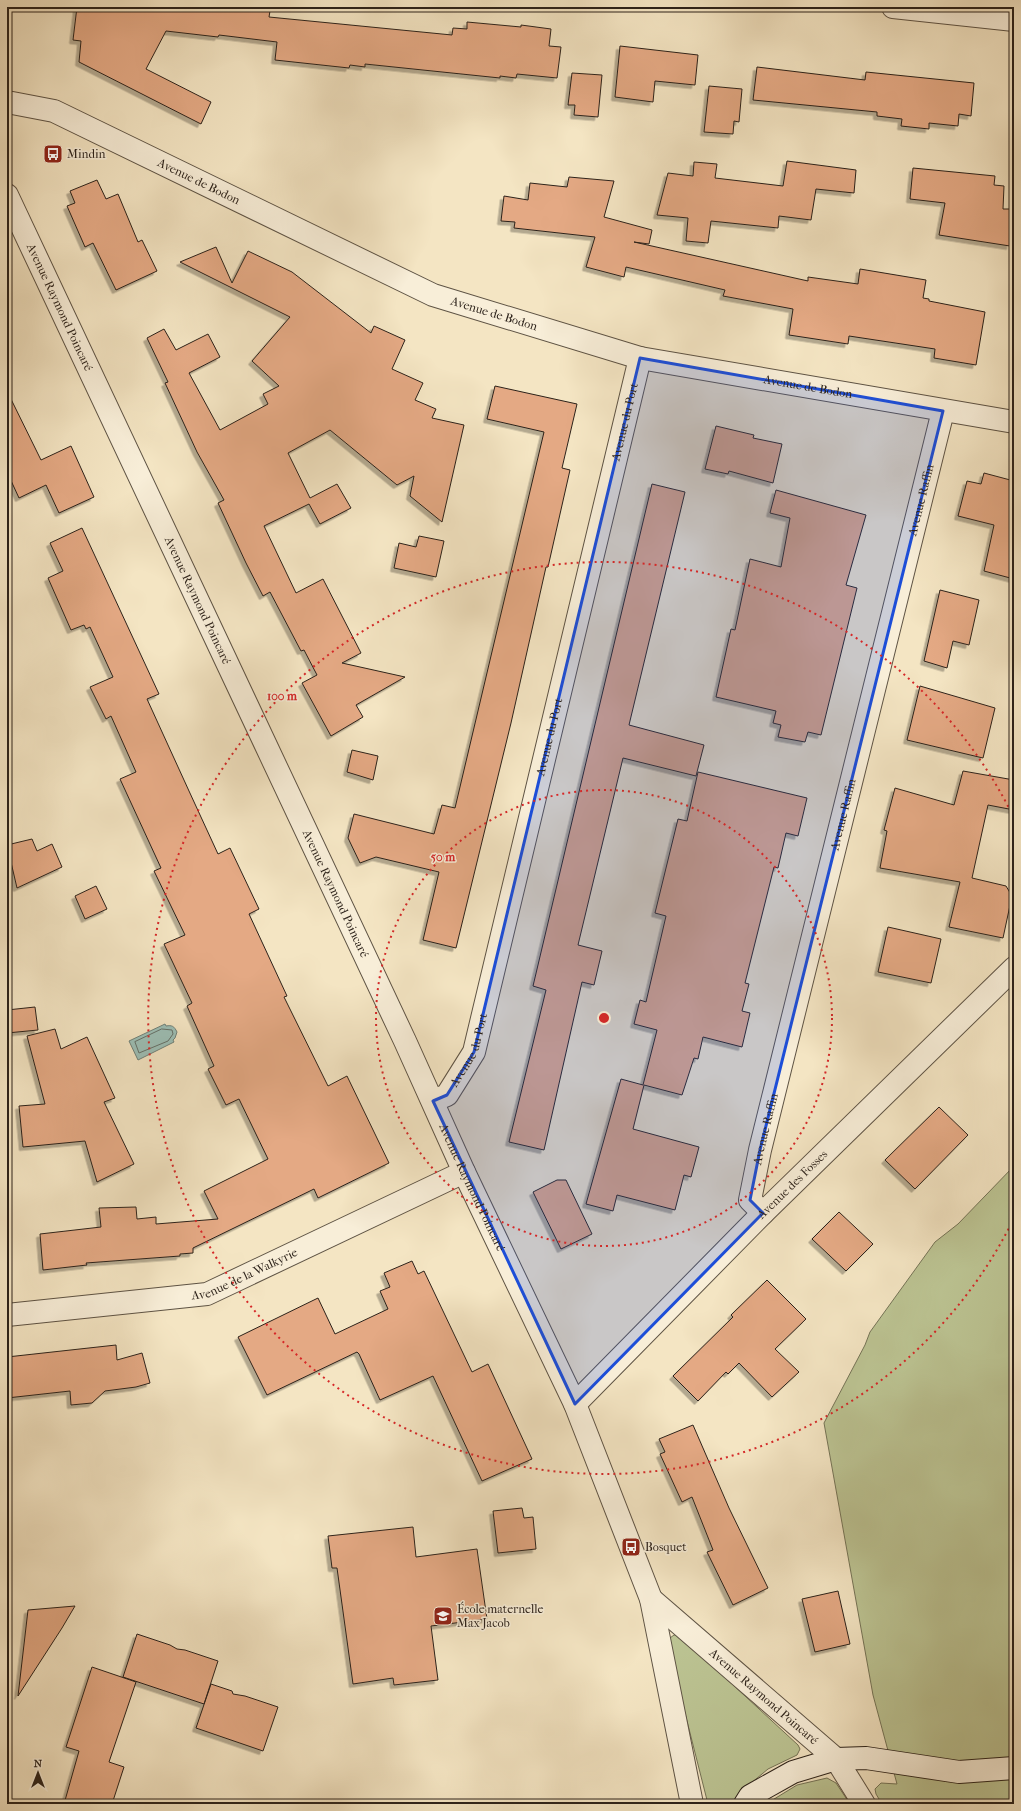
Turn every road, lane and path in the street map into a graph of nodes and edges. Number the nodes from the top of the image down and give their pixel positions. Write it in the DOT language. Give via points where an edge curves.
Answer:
graph roads {
  1 [pos="893,7"];
  2 [pos="1014,20"];
  3 [pos="7,102"];
  4 [pos="7,195"];
  5 [pos="640,358"];
  6 [pos="943,411"];
  7 [pos="1014,422"];
  8 [pos="1014,968"];
  9 [pos="433,1101"];
  10 [pos="464,1172"];
  11 [pos="763,1213"];
  12 [pos="7,1315"];
  13 [pos="575,1404"];
  14 [pos="651,1599"];
  15 [pos="836,1759"];
  16 [pos="1014,1768"];
  17 [pos="692,1804"];
  18 [pos="745,1804"];
  19 [pos="864,1804"];
  1 -- 2 [label="street"];
  3 -- 5 [label="street, Avenue de Bodon" via="54,111 433,295"];
  4 -- 9 [label="street, Avenue Raymond Poincaré"];
  5 -- 6 [label="street, Avenue de Bodon"];
  5 -- 9 [label="street, Avenue du Port" via="474,1052 447,1094"];
  6 -- 7 [label="street, Avenue de Bodon"];
  6 -- 11 [label="street, Avenue Raffin" via="760,1150 750,1200"];
  8 -- 11 [label="street, Avenue des Fosses"];
  9 -- 10 [label="street, Avenue Raymond Poincaré"];
  10 -- 12 [label="street, Avenue de la Walkyrie" via="207,1294"];
  10 -- 13 [label="street, Avenue Raymond Poincaré"];
  11 -- 13 [label="street, Avenue des Fosses"];
  13 -- 14 [label="street, Avenue Raymond Poincaré"];
  14 -- 15 [label="street, Avenue Raymond Poincaré"];
  14 -- 17 [label="street, Avenue Raymond Poincaré"];
  15 -- 16 [label="street" via="866,1758 959,1772"];
  15 -- 18 [label="street" via="793,1772 750,1796"];
  15 -- 19 [label="street, Avenue Raymond Poincaré"];
}
